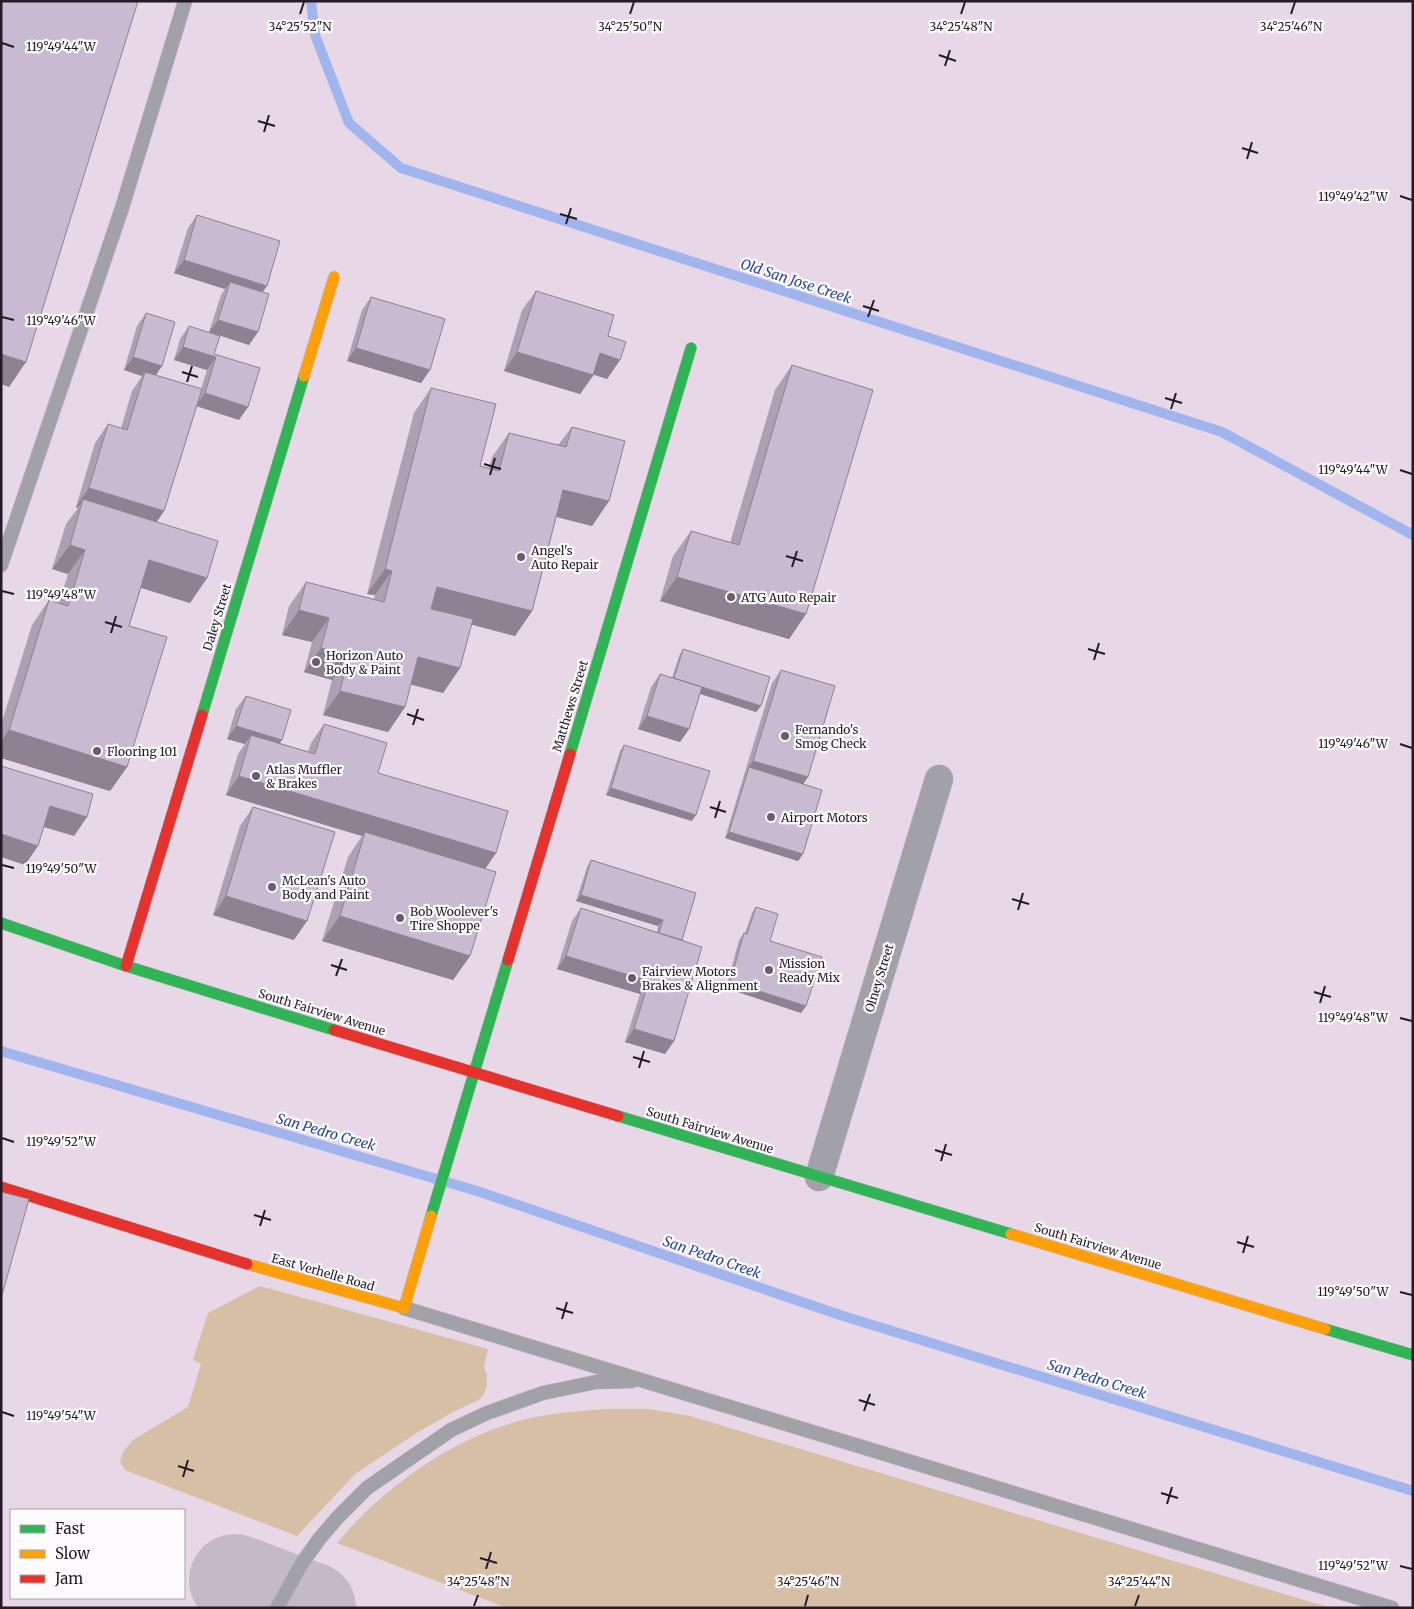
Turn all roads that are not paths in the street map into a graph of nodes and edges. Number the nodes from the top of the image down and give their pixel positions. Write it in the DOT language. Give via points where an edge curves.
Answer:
graph roads {
  1 [pos="185,1"];
  2 [pos="334,277"];
  3 [pos="691,348"];
  4 [pos="1,565"];
  5 [pos="939,779"];
  6 [pos="1,924"];
  7 [pos="126,966"];
  8 [pos="474,1073"];
  9 [pos="819,1178"];
  10 [pos="1,1187"];
  11 [pos="404,1308"];
  12 [pos="1413,1355"];
  13 [pos="645,1381"];
  14 [pos="277,1608"];
  15 [pos="1392,1608"];
  1 -- 4 [label="lane" via="122,208"];
  2 -- 7 [label="street, Daley Street"];
  3 -- 8 [label="street, Matthews Street"];
  5 -- 9 [label="street, Olney Street"];
  6 -- 7 [label="street, South Fairview Avenue"];
  7 -- 8 [label="street, South Fairview Avenue"];
  8 -- 9 [label="street, South Fairview Avenue"];
  8 -- 11 [label="street"];
  9 -- 12 [label="street, South Fairview Avenue"];
  10 -- 11 [label="street, East Verhelle Road" via="208,1253"];
  11 -- 13 [label="lane"];
  13 -- 14 [label="lane" via="596,1382 543,1393 451,1430 367,1488 338,1516 302,1563"];
  13 -- 15 [label="lane"];
}
